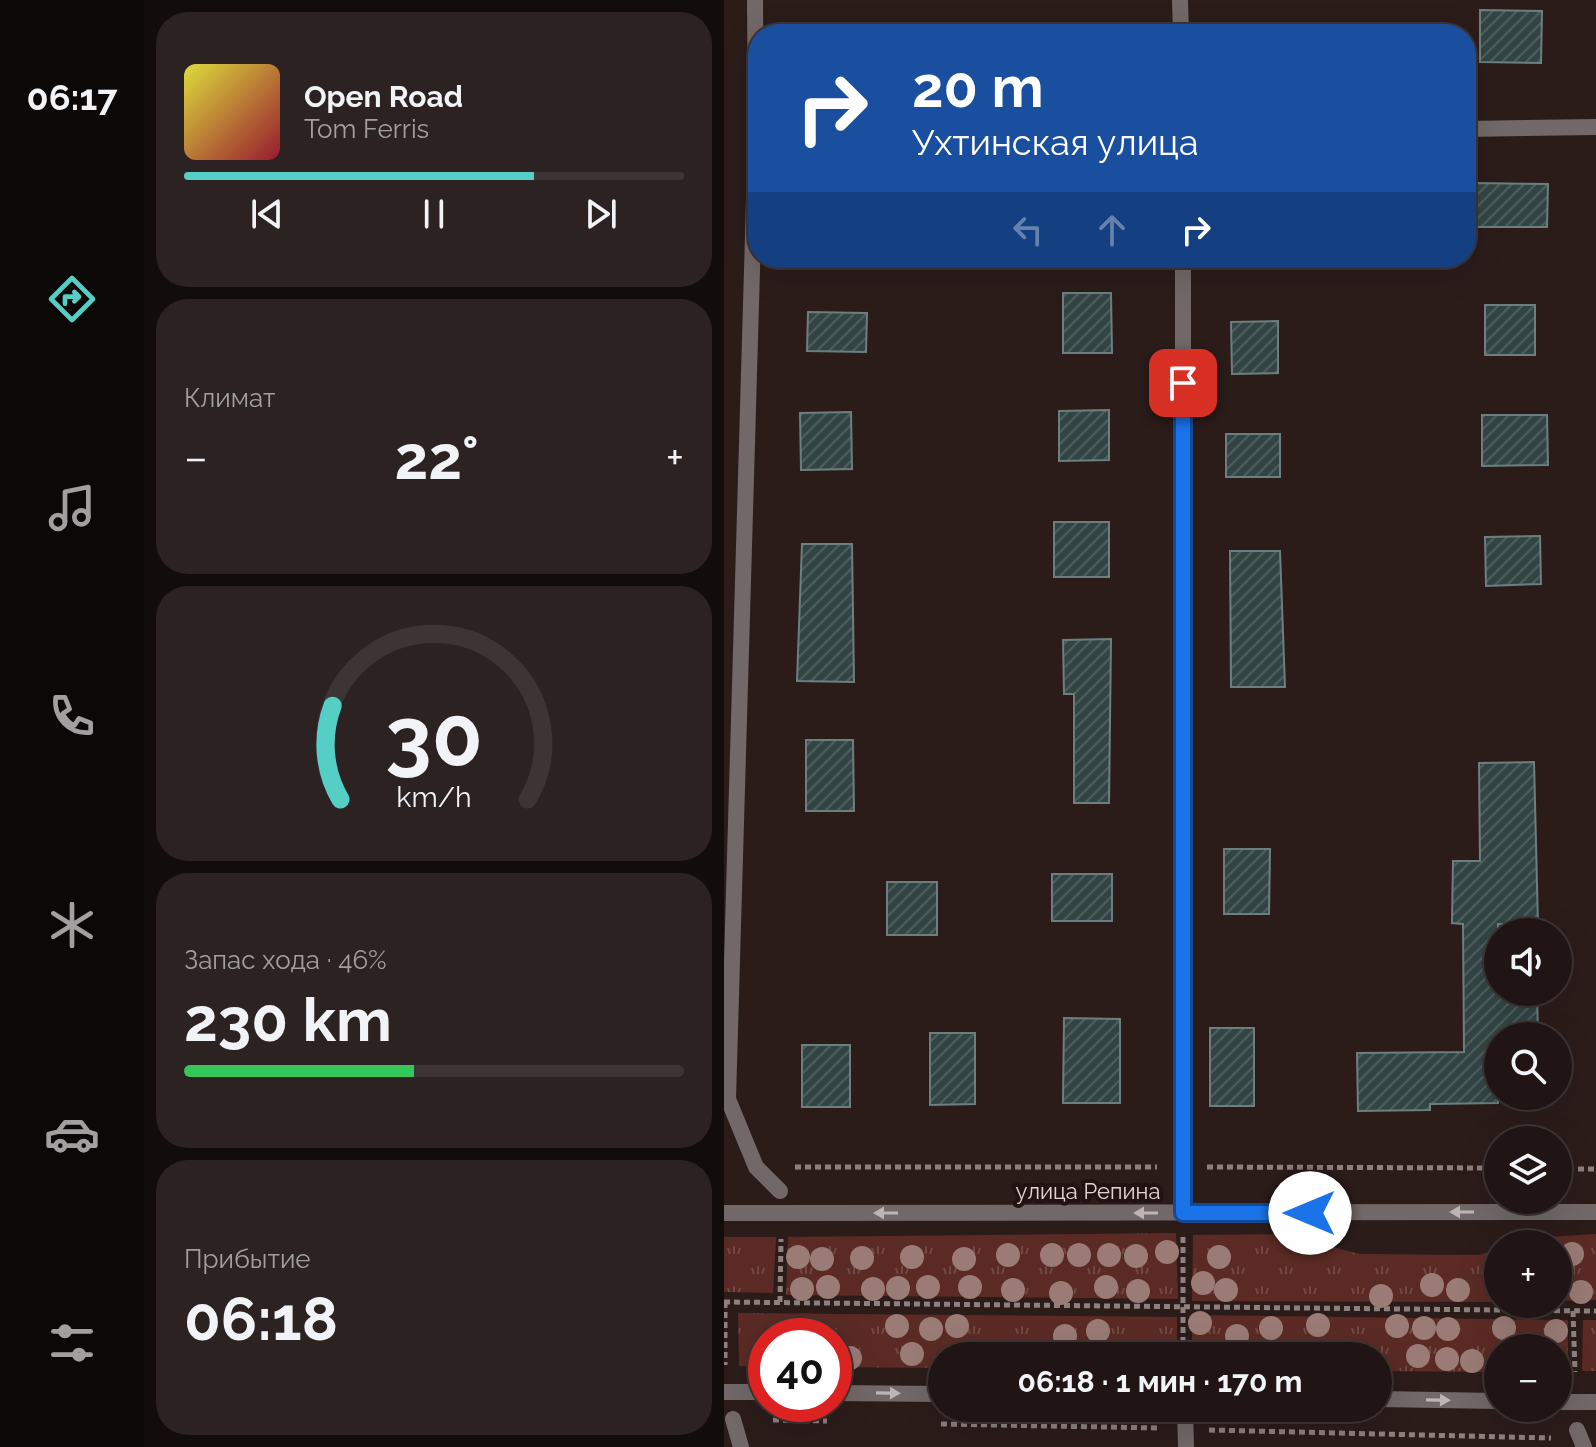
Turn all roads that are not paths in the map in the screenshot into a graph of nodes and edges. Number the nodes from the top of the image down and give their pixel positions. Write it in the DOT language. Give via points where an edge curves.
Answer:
graph roads {
  1 [pos="755,0"];
  2 [pos="1180,0"];
  3 [pos="755,24"];
  4 [pos="1181,24"];
  5 [pos="1596,127"];
  6 [pos="1476,129"];
  7 [pos="753,268"];
  8 [pos="1183,268"];
  9 [pos="780,1191"];
  10 [pos="1596,1212"];
  11 [pos="724,1213"];
  12 [pos="1183,1213"];
  13 [pos="724,1392"];
  14 [pos="748,1392"];
  15 [pos="852,1393"];
  16 [pos="928,1394"];
  17 [pos="1392,1399"];
  18 [pos="1484,1401"];
  19 [pos="1572,1402"];
  20 [pos="1596,1402"];
  21 [pos="733,1419"];
  22 [pos="1185,1422"];
  23 [pos="1577,1430"];
  24 [pos="741,1447"];
  25 [pos="1186,1447"];
  26 [pos="1584,1447"];
  1 -- 3 [label="street"];
  2 -- 4 [label="street"];
  5 -- 6 [label="street"];
  7 -- 9 [label="street" via="728,1099 756,1167"];
  8 -- 12 [label="street"];
  10 -- 12 [label="street, улица Репина, one-way"];
  12 -- 11 [label="street, улица Репина, one-way"];
  13 -- 14 [label="street"];
  15 -- 16 [label="street, one-way"];
  17 -- 18 [label="street, one-way"];
  19 -- 20 [label="street"];
  21 -- 24 [label="street"];
  22 -- 25 [label="street"];
  23 -- 26 [label="street"];
}
